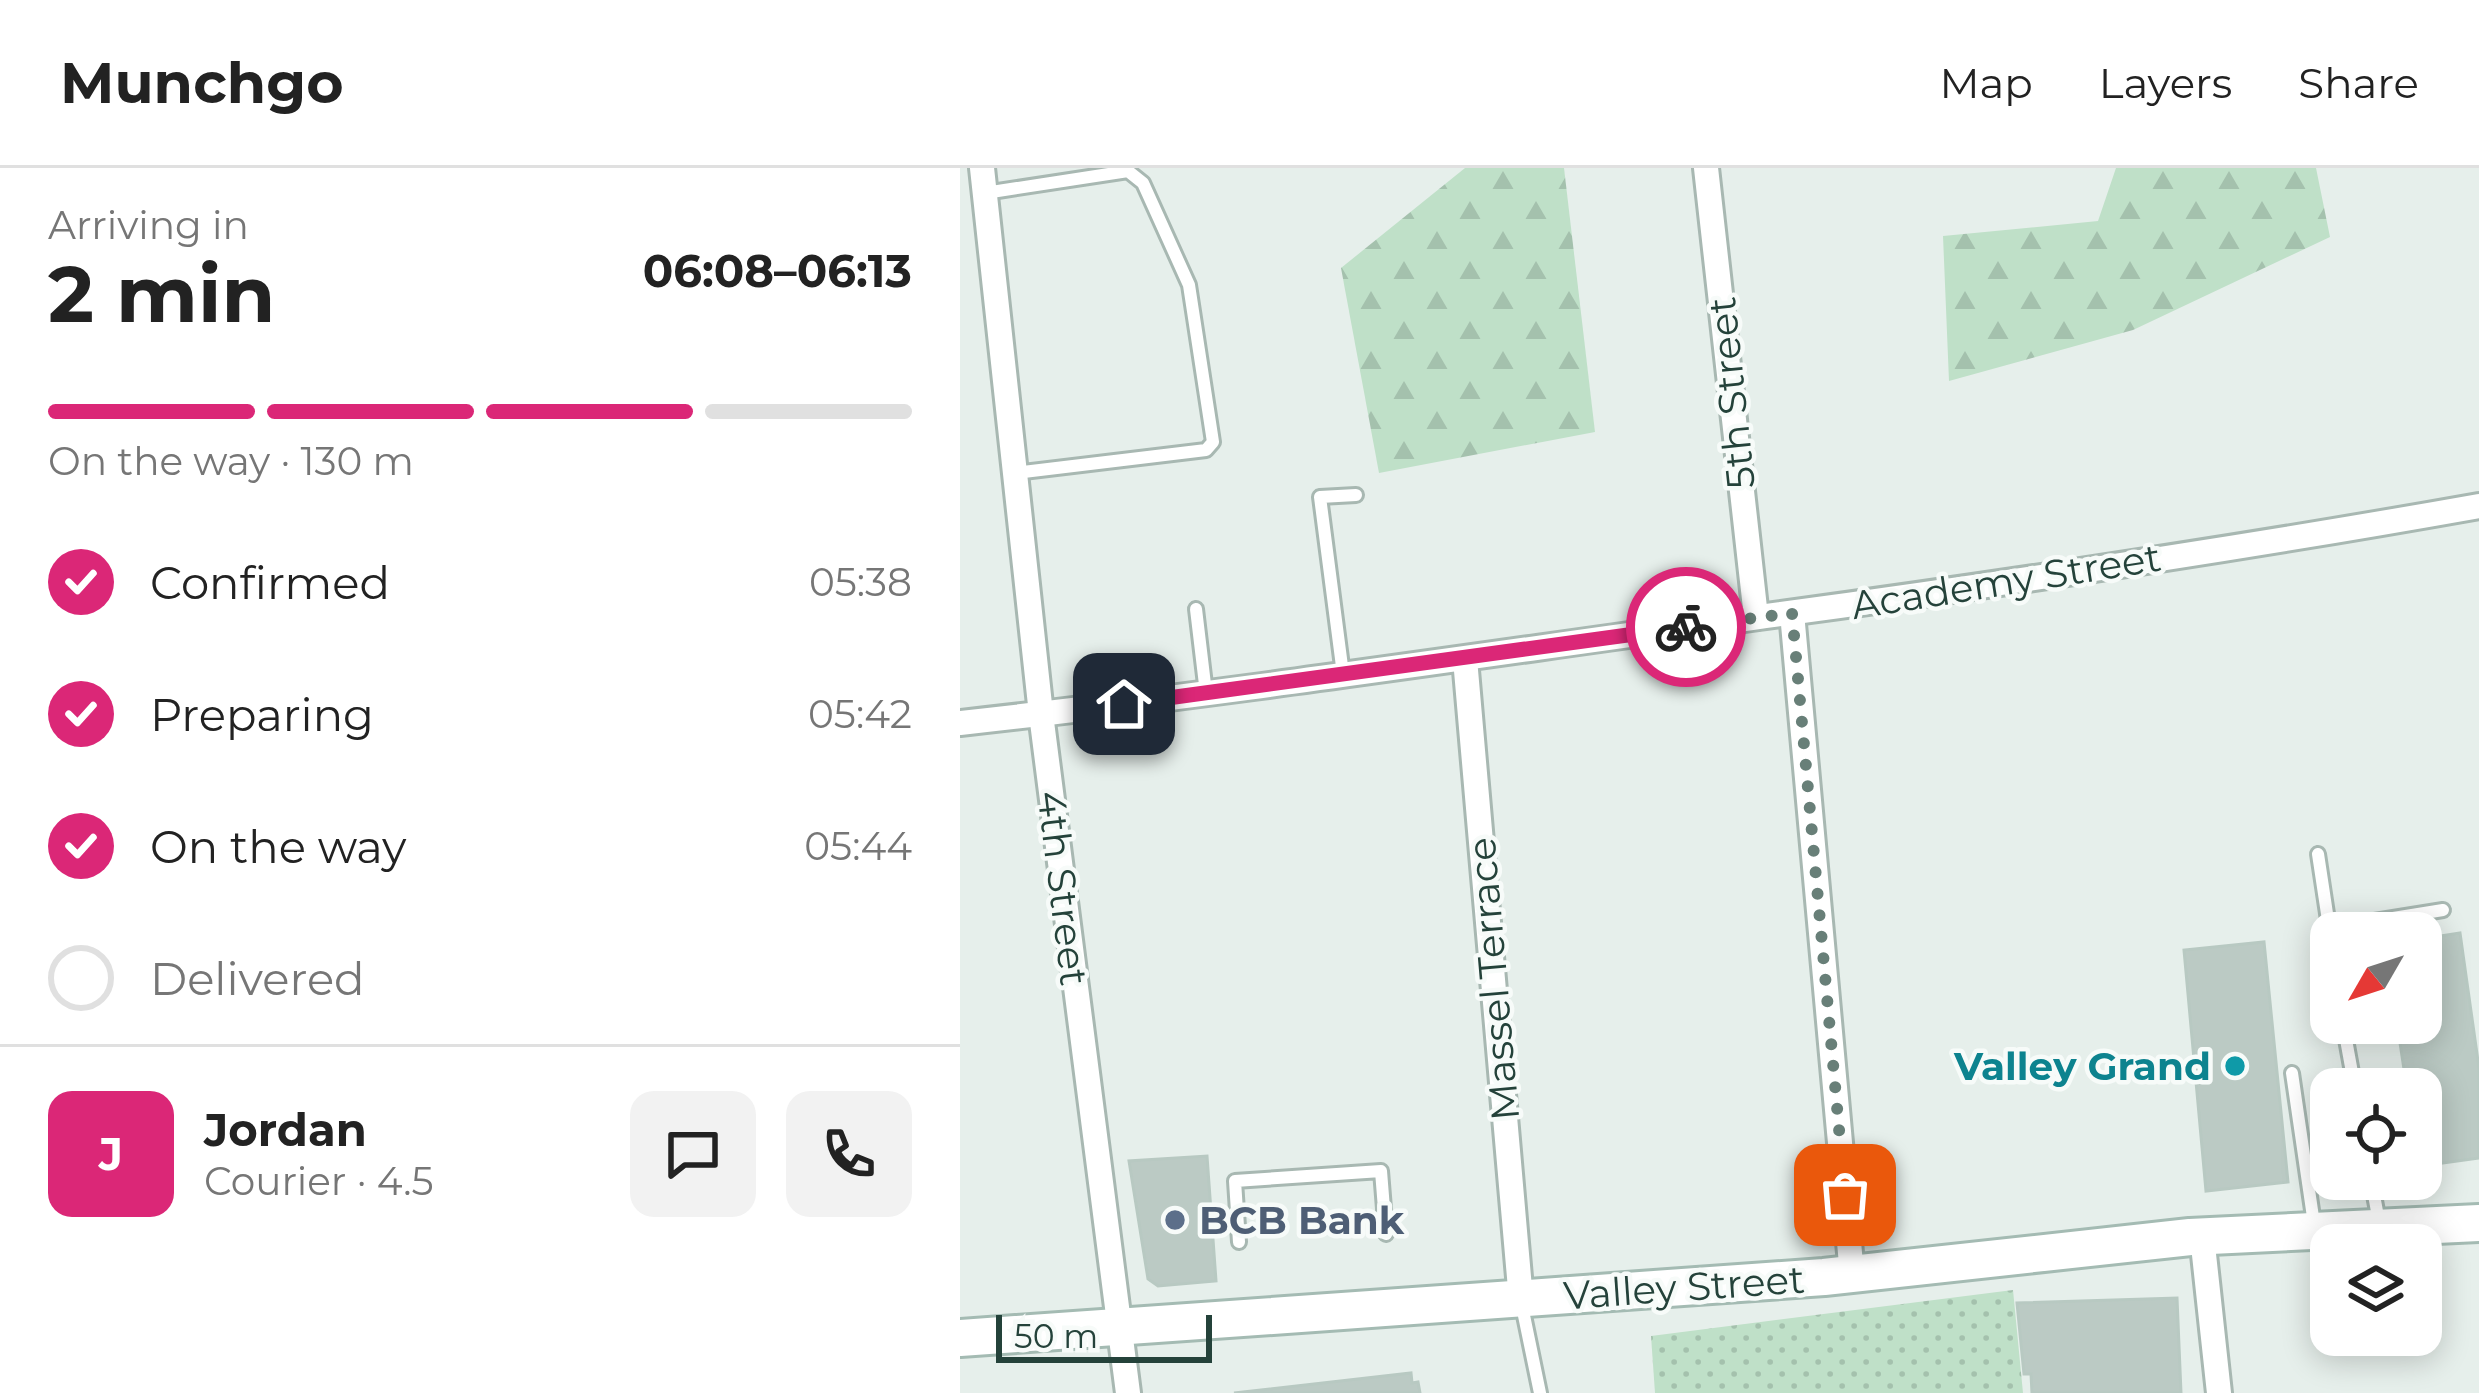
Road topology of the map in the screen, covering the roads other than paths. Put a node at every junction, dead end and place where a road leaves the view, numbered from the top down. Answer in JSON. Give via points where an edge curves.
{"nodes":[{"id":1,"x":1706,"y":168,"type":"edge"},
{"id":2,"x":984,"y":180,"type":"edge"},
{"id":3,"x":1015,"y":473,"type":"junction"},
{"id":4,"x":1356,"y":495,"type":"dead end"},
{"id":5,"x":2479,"y":506,"type":"edge"},
{"id":6,"x":1196,"y":609,"type":"dead end"},
{"id":7,"x":1792,"y":613,"type":"junction"},
{"id":8,"x":1756,"y":617,"type":"junction"},
{"id":9,"x":1465,"y":659,"type":"junction"},
{"id":10,"x":1343,"y":675,"type":"junction"},
{"id":11,"x":1206,"y":693,"type":"junction"},
{"id":12,"x":1041,"y":714,"type":"junction"},
{"id":13,"x":960,"y":723,"type":"edge"},
{"id":14,"x":2318,"y":854,"type":"dead end"},
{"id":15,"x":2443,"y":910,"type":"dead end"},
{"id":16,"x":2327,"y":912,"type":"edge"},
{"id":17,"x":2431,"y":912,"type":"edge"},
{"id":18,"x":2292,"y":1073,"type":"dead end"},
{"id":19,"x":2479,"y":1223,"type":"edge"},
{"id":20,"x":2313,"y":1224,"type":"edge"},
{"id":21,"x":2442,"y":1225,"type":"edge"},
{"id":22,"x":2310,"y":1232,"type":"edge"},
{"id":23,"x":1386,"y":1234,"type":"dead end"},
{"id":24,"x":2202,"y":1236,"type":"junction"},
{"id":25,"x":1239,"y":1242,"type":"dead end"},
{"id":26,"x":1852,"y":1275,"type":"junction"},
{"id":27,"x":1521,"y":1300,"type":"junction"},
{"id":28,"x":1118,"y":1325,"type":"junction"},
{"id":29,"x":960,"y":1338,"type":"edge"},
{"id":30,"x":1128,"y":1393,"type":"edge"},
{"id":31,"x":1540,"y":1393,"type":"edge"},
{"id":32,"x":2218,"y":1393,"type":"edge"}],
"edges":[{"from":1,"to":8,"type":"street","name":"5th Street"},
{"from":2,"to":3,"type":"street","name":"4th Street"},
{"from":2,"to":3,"type":"lane","via":[[1128,171],[1143,183],[1189,286],[1213,442],[1206,450]]},
{"from":3,"to":12,"type":"street","name":"4th Street"},
{"from":4,"to":10,"type":"lane","via":[[1320,497]]},
{"from":5,"to":7,"type":"street","name":"Academy Street"},
{"from":6,"to":11,"type":"lane"},
{"from":7,"to":8,"type":"street","name":"Academy Street"},
{"from":7,"to":26,"type":"street"},
{"from":8,"to":9,"type":"street","name":"Academy Street"},
{"from":9,"to":10,"type":"street","name":"Academy Street"},
{"from":9,"to":27,"type":"street","name":"Massel Terrace"},
{"from":10,"to":11,"type":"street","name":"Academy Street"},
{"from":11,"to":12,"type":"street","name":"Academy Street"},
{"from":12,"to":13,"type":"street","name":"Academy Street"},
{"from":12,"to":28,"type":"street","name":"4th Street"},
{"from":14,"to":16,"type":"lane"},
{"from":15,"to":17,"type":"lane"},
{"from":18,"to":20,"type":"lane"},
{"from":19,"to":21,"type":"main road","name":"Valley Street"},
{"from":22,"to":24,"type":"main road","name":"Valley Street"},
{"from":23,"to":25,"type":"lane","via":[[1381,1171],[1235,1181]]},
{"from":24,"to":26,"type":"main road","name":"Valley Street"},
{"from":24,"to":32,"type":"street"},
{"from":26,"to":27,"type":"main road","name":"Valley Street"},
{"from":27,"to":28,"type":"main road","name":"Valley Street"},
{"from":27,"to":31,"type":"lane"},
{"from":28,"to":29,"type":"main road","name":"Valley Street"},
{"from":28,"to":30,"type":"street","name":"4th Street"}]}
